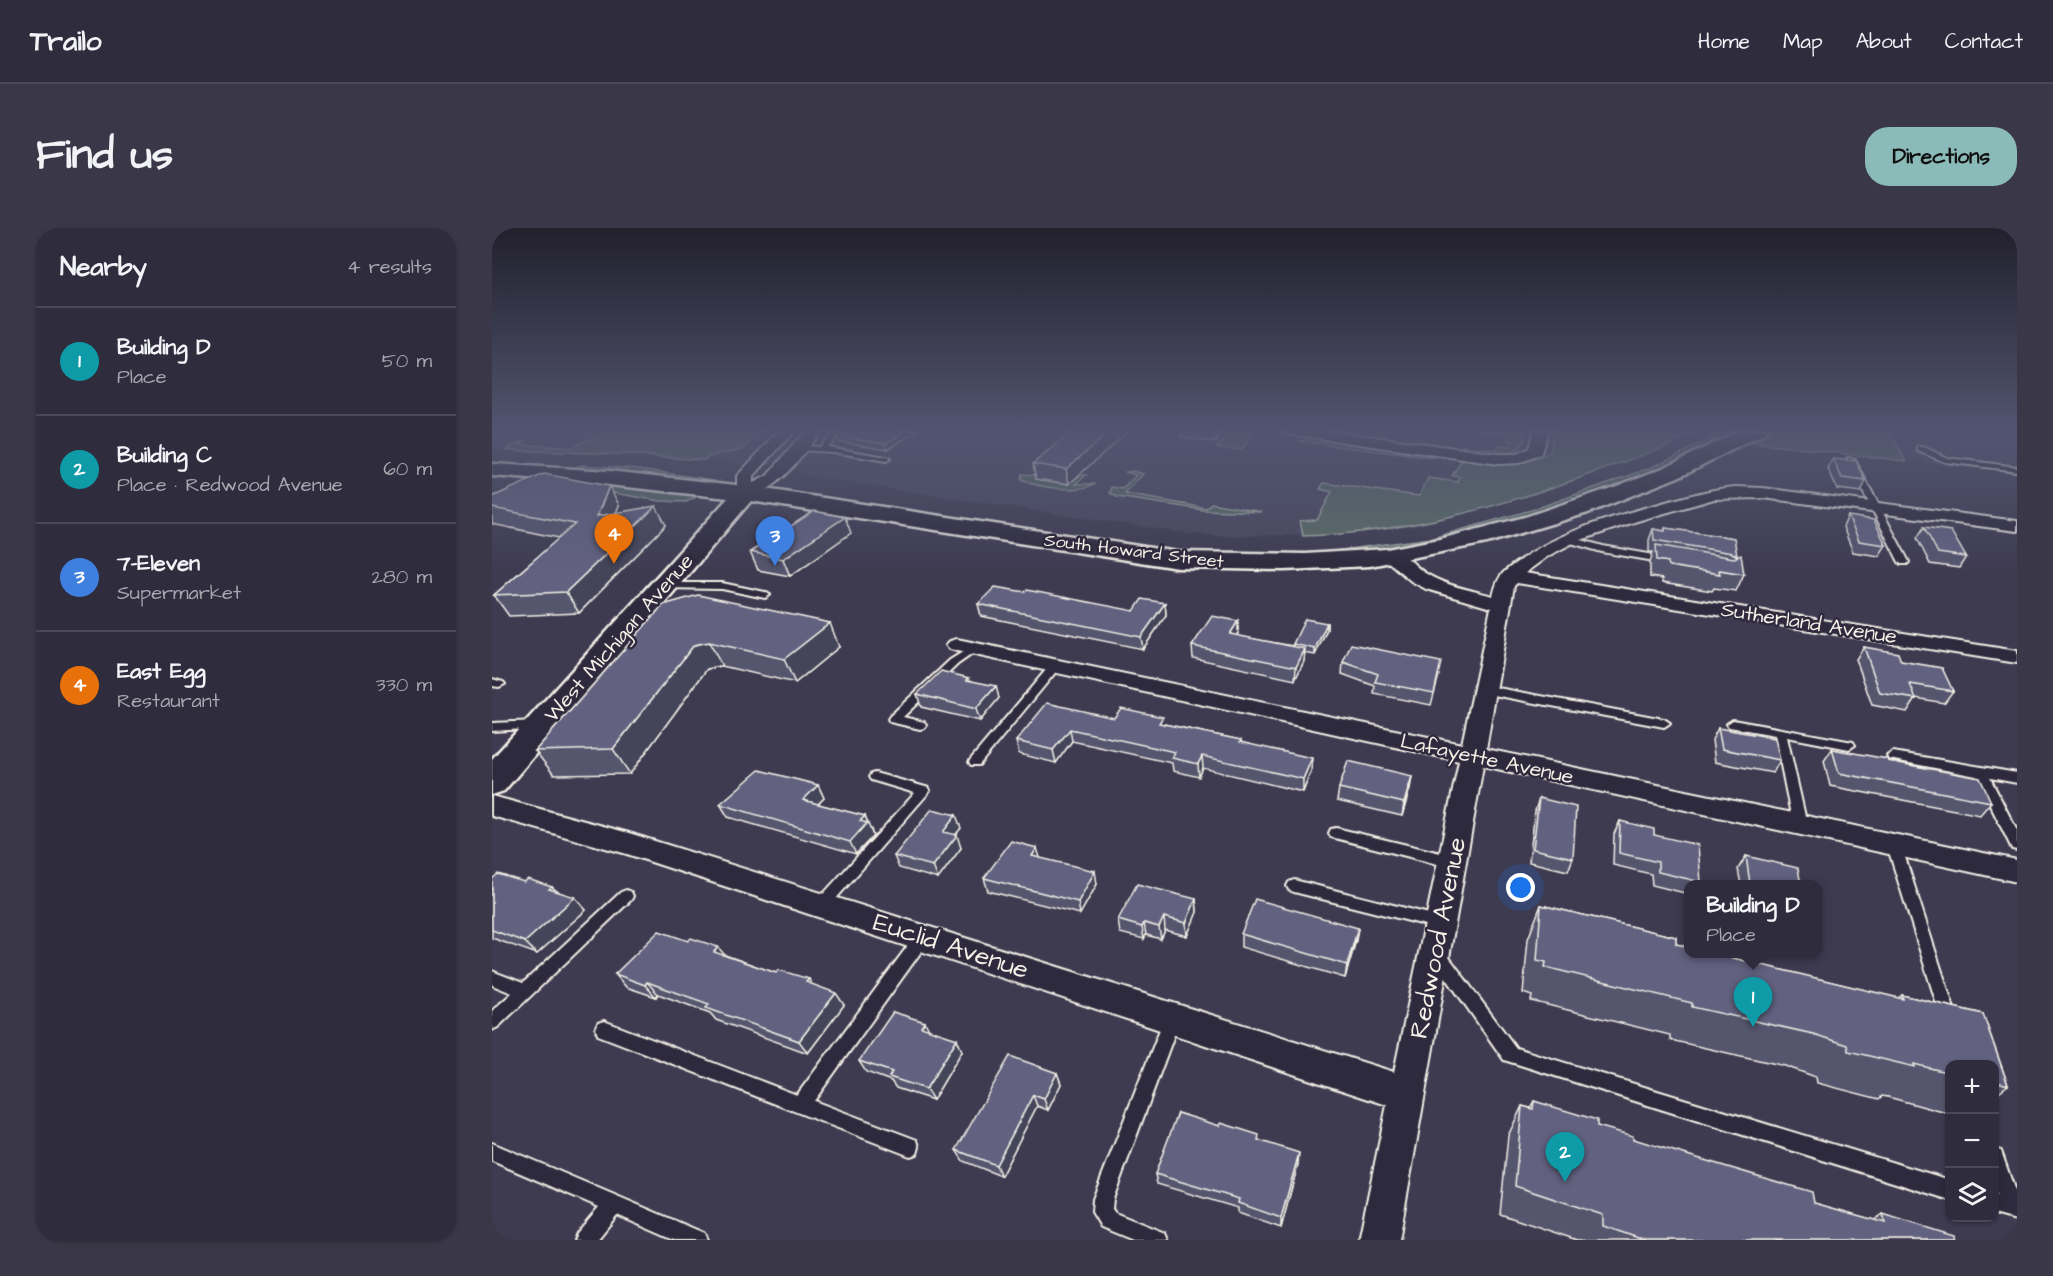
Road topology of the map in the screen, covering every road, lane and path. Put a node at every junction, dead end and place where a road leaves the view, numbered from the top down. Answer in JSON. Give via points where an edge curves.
{"nodes":[{"id":1,"x":611,"y":477,"type":"edge"},
{"id":2,"x":712,"y":477,"type":"edge"},
{"id":3,"x":750,"y":477,"type":"edge"},
{"id":4,"x":1614,"y":477,"type":"edge"},
{"id":5,"x":1661,"y":477,"type":"edge"},
{"id":6,"x":1860,"y":477,"type":"edge"},
{"id":7,"x":773,"y":479,"type":"joint"},
{"id":8,"x":745,"y":484,"type":"junction"},
{"id":9,"x":1876,"y":509,"type":"junction"},
{"id":10,"x":2017,"y":526,"type":"edge"},
{"id":11,"x":1567,"y":539,"type":"junction"},
{"id":12,"x":1392,"y":556,"type":"junction"},
{"id":13,"x":1672,"y":561,"type":"edge"},
{"id":14,"x":1904,"y":562,"type":"dead end"},
{"id":15,"x":1510,"y":576,"type":"junction"},
{"id":16,"x":663,"y":586,"type":"junction"},
{"id":17,"x":765,"y":595,"type":"dead end"},
{"id":18,"x":1502,"y":604,"type":"junction"},
{"id":19,"x":965,"y":646,"type":"joint"},
{"id":20,"x":2017,"y":657,"type":"edge"},
{"id":21,"x":1055,"y":666,"type":"junction"},
{"id":22,"x":1487,"y":690,"type":"junction"},
{"id":23,"x":1664,"y":723,"type":"dead end"},
{"id":24,"x":1732,"y":724,"type":"dead end"},
{"id":25,"x":543,"y":725,"type":"junction"},
{"id":26,"x":920,"y":725,"type":"dead end"},
{"id":27,"x":492,"y":727,"type":"edge"},
{"id":28,"x":1779,"y":732,"type":"junction"},
{"id":29,"x":1849,"y":745,"type":"dead end"},
{"id":30,"x":1474,"y":756,"type":"junction"},
{"id":31,"x":1893,"y":756,"type":"dead end"},
{"id":32,"x":975,"y":762,"type":"dead end"},
{"id":33,"x":1981,"y":772,"type":"junction"},
{"id":34,"x":874,"y":777,"type":"dead end"},
{"id":35,"x":2017,"y":778,"type":"edge"},
{"id":36,"x":492,"y":782,"type":"edge"},
{"id":37,"x":492,"y":806,"type":"edge"},
{"id":38,"x":1800,"y":825,"type":"junction"},
{"id":39,"x":1336,"y":833,"type":"dead end"},
{"id":40,"x":1894,"y":845,"type":"junction"},
{"id":41,"x":2017,"y":845,"type":"edge"},
{"id":42,"x":1453,"y":862,"type":"junction"},
{"id":43,"x":2017,"y":871,"type":"edge"},
{"id":44,"x":1294,"y":886,"type":"dead end"},
{"id":45,"x":626,"y":896,"type":"dead end"},
{"id":46,"x":822,"y":905,"type":"junction"},
{"id":47,"x":923,"y":937,"type":"junction"},
{"id":48,"x":1438,"y":937,"type":"junction"},
{"id":49,"x":492,"y":978,"type":"edge"},
{"id":50,"x":526,"y":990,"type":"junction"},
{"id":51,"x":1172,"y":1017,"type":"junction"},
{"id":52,"x":492,"y":1022,"type":"edge"},
{"id":53,"x":604,"y":1029,"type":"dead end"},
{"id":54,"x":1954,"y":1032,"type":"edge"},
{"id":55,"x":1408,"y":1094,"type":"junction"},
{"id":56,"x":801,"y":1105,"type":"junction"},
{"id":57,"x":910,"y":1147,"type":"dead end"},
{"id":58,"x":492,"y":1152,"type":"edge"},
{"id":59,"x":1997,"y":1168,"type":"edge"},
{"id":60,"x":1945,"y":1188,"type":"edge"},
{"id":61,"x":614,"y":1204,"type":"junction"},
{"id":62,"x":2007,"y":1208,"type":"edge"},
{"id":63,"x":584,"y":1240,"type":"edge"},
{"id":64,"x":697,"y":1240,"type":"edge"},
{"id":65,"x":1158,"y":1240,"type":"edge"},
{"id":66,"x":1379,"y":1240,"type":"edge"}],
"edges":[{"from":1,"to":8,"type":"street","name":"South Howard Street"},
{"from":2,"to":8,"type":"street","name":"South Howard Street"},
{"from":3,"to":8,"type":"street","name":"West Michigan Avenue"},
{"from":4,"to":7,"type":"street","name":"South Howard Street","via":[[1442,530],[1309,545],[1200,541]]},
{"from":5,"to":12,"type":"street","name":"South Howard Street","via":[[1503,531]]},
{"from":6,"to":9,"type":"lane"},
{"from":7,"to":8,"type":"street","name":"South Howard Street"},
{"from":8,"to":12,"type":"street","name":"South Howard Street","via":[[1178,560],[1247,564]]},
{"from":8,"to":16,"type":"street","name":"West Michigan Avenue"},
{"from":9,"to":10,"type":"street"},
{"from":9,"to":11,"type":"street","via":[[1763,493],[1728,492]]},
{"from":9,"to":14,"type":"lane"},
{"from":11,"to":13,"type":"lane"},
{"from":11,"to":15,"type":"street","via":[[1533,556]]},
{"from":12,"to":18,"type":"street","via":[[1433,585]]},
{"from":15,"to":18,"type":"street","name":"Redwood Avenue"},
{"from":15,"to":20,"type":"street","name":"Sutherland Avenue"},
{"from":16,"to":17,"type":"lane","via":[[722,586]]},
{"from":16,"to":25,"type":"street","name":"West Michigan Avenue"},
{"from":18,"to":22,"type":"street","name":"Redwood Avenue"},
{"from":19,"to":21,"type":"street","name":"Lafayette Avenue"},
{"from":19,"to":26,"type":"lane","via":[[954,662],[894,719]]},
{"from":21,"to":30,"type":"street","name":"Lafayette Avenue"},
{"from":21,"to":32,"type":"lane"},
{"from":22,"to":23,"type":"lane"},
{"from":22,"to":30,"type":"street","name":"Redwood Avenue"},
{"from":24,"to":28,"type":"lane"},
{"from":25,"to":27,"type":"lane"},
{"from":25,"to":36,"type":"street","name":"West Michigan Avenue"},
{"from":28,"to":29,"type":"lane"},
{"from":28,"to":38,"type":"lane"},
{"from":30,"to":38,"type":"street","name":"Lafayette Avenue"},
{"from":30,"to":42,"type":"street","name":"Redwood Avenue"},
{"from":31,"to":33,"type":"lane"},
{"from":33,"to":35,"type":"lane"},
{"from":33,"to":41,"type":"lane"},
{"from":34,"to":46,"type":"lane","via":[[924,790]]},
{"from":37,"to":46,"type":"street","name":"Euclid Avenue"},
{"from":38,"to":40,"type":"street","name":"Lafayette Avenue"},
{"from":39,"to":42,"type":"lane"},
{"from":40,"to":43,"type":"street","name":"Lafayette Avenue"},
{"from":40,"to":54,"type":"lane"},
{"from":42,"to":48,"type":"street","name":"Redwood Avenue"},
{"from":44,"to":48,"type":"lane"},
{"from":45,"to":50,"type":"lane"},
{"from":46,"to":47,"type":"street","name":"Euclid Avenue"},
{"from":47,"to":51,"type":"street","name":"Euclid Avenue"},
{"from":47,"to":56,"type":"lane"},
{"from":48,"to":55,"type":"street","name":"Redwood Avenue"},
{"from":48,"to":60,"type":"lane","via":[[1510,1054]]},
{"from":49,"to":50,"type":"lane"},
{"from":50,"to":52,"type":"lane"},
{"from":51,"to":55,"type":"street","name":"Euclid Avenue"},
{"from":51,"to":65,"type":"lane","via":[[1103,1199],[1102,1212],[1108,1220]]},
{"from":53,"to":56,"type":"lane"},
{"from":55,"to":66,"type":"street","name":"Redwood Avenue"},
{"from":56,"to":57,"type":"lane"},
{"from":58,"to":61,"type":"lane"},
{"from":59,"to":62,"type":"lane"},
{"from":61,"to":63,"type":"lane"},
{"from":61,"to":64,"type":"lane"}]}
